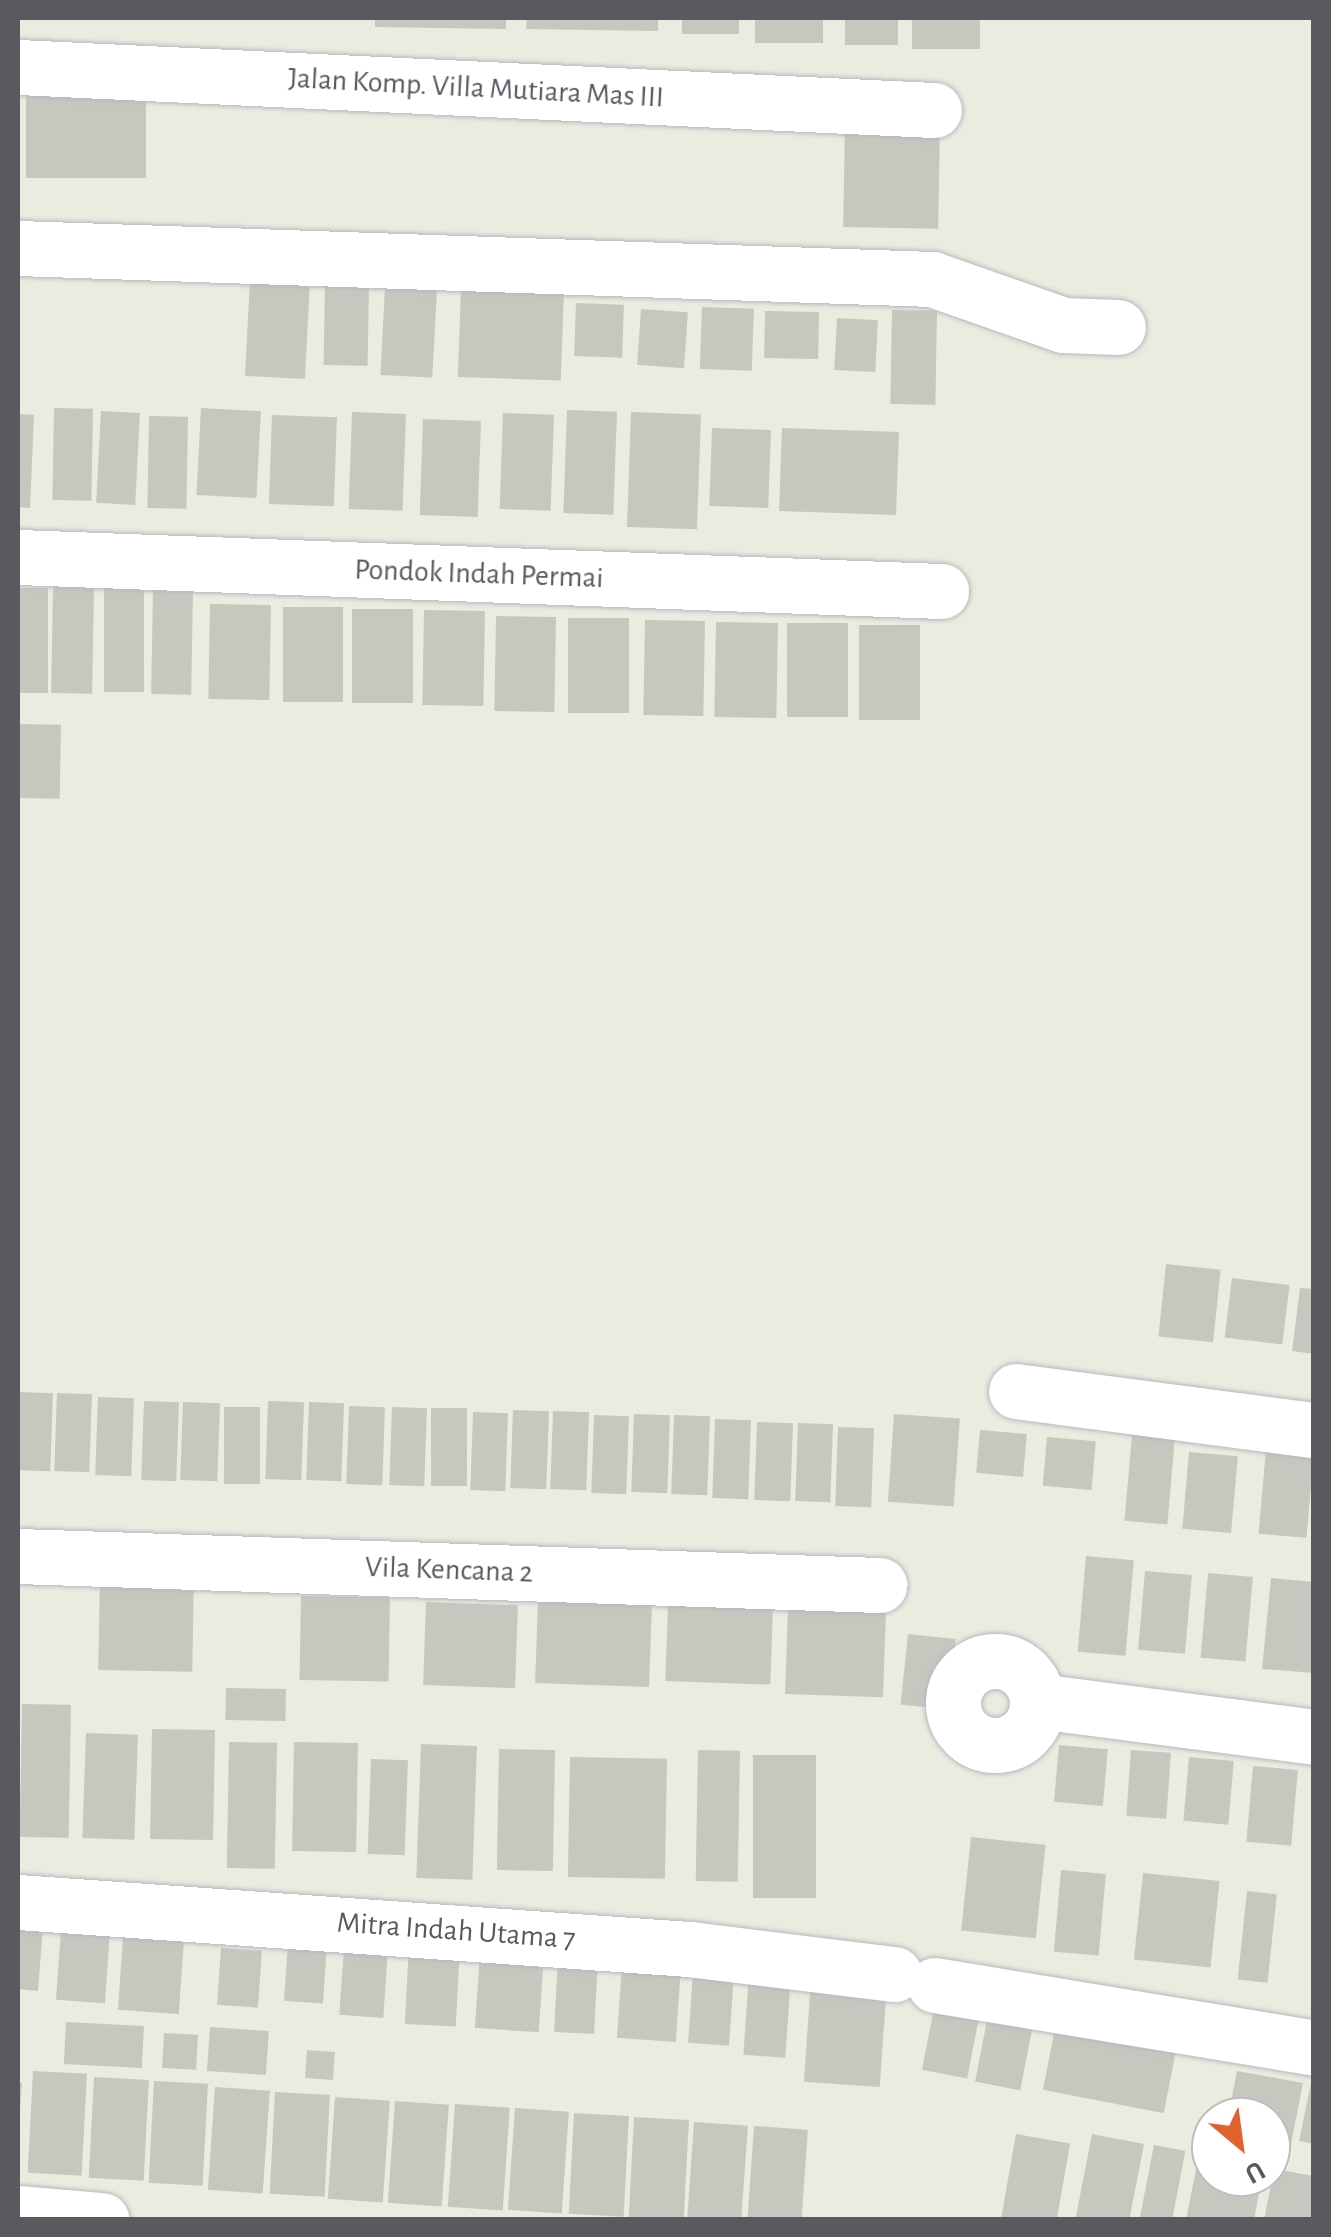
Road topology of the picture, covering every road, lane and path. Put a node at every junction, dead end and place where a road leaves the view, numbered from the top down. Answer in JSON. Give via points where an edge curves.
{"nodes":[{"id":1,"x":18,"y":67,"type":"edge"},
{"id":2,"x":934,"y":110,"type":"dead end"},
{"id":3,"x":18,"y":248,"type":"edge"},
{"id":4,"x":1118,"y":327,"type":"dead end"},
{"id":5,"x":18,"y":557,"type":"edge"},
{"id":6,"x":941,"y":591,"type":"dead end"},
{"id":7,"x":1016,"y":1392,"type":"dead end"},
{"id":8,"x":1314,"y":1430,"type":"edge"},
{"id":9,"x":18,"y":1556,"type":"edge"},
{"id":10,"x":880,"y":1585,"type":"dead end"},
{"id":11,"x":1038,"y":1701,"type":"dead end"},
{"id":12,"x":1314,"y":1738,"type":"edge"},
{"id":13,"x":18,"y":1902,"type":"edge"},
{"id":14,"x":1314,"y":2048,"type":"edge"},
{"id":15,"x":18,"y":2213,"type":"edge"},
{"id":16,"x":102,"y":2220,"type":"edge"}],
"edges":[{"from":1,"to":2,"type":"street","name":"Jalan Komp. Villa Mutiara Mas III"},
{"from":3,"to":4,"type":"street","via":[[932,279],[1063,325]]},
{"from":5,"to":6,"type":"street","name":"Pondok Indah Permai"},
{"from":7,"to":8,"type":"street"},
{"from":9,"to":10,"type":"street","name":"Vila Kencana 2"},
{"from":11,"to":12,"type":"street"},
{"from":13,"to":14,"type":"street","name":"Mitra Indah Utama 7","via":[[688,1949],[915,1979]]},
{"from":15,"to":16,"type":"street"}]}
